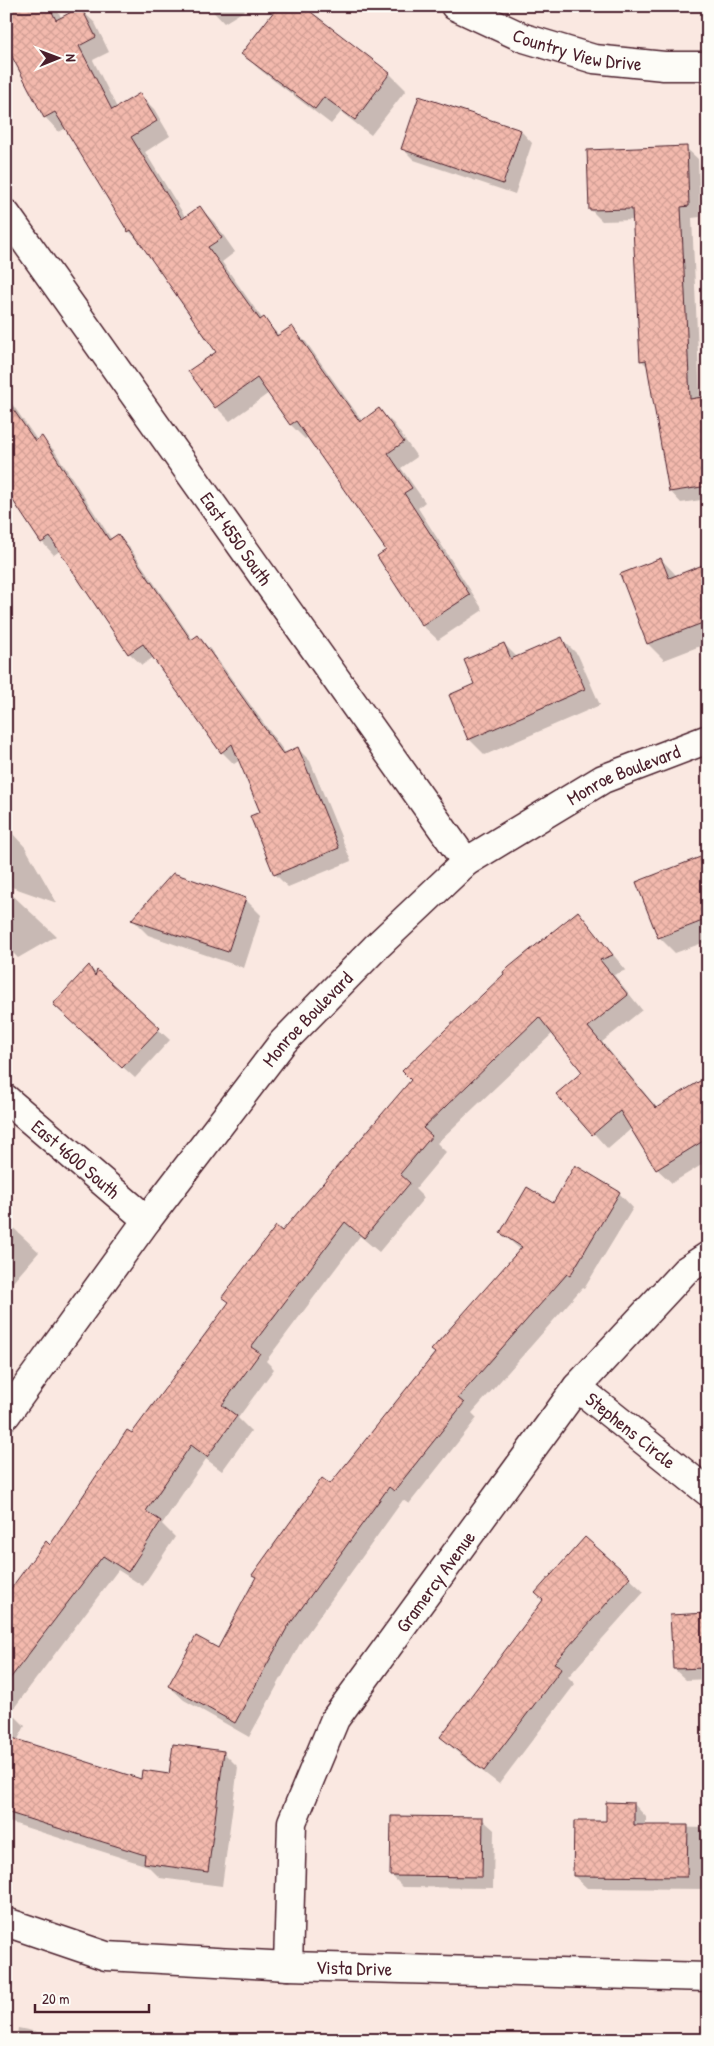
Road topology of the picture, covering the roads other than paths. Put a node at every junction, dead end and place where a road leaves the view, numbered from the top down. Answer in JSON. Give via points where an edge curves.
{"nodes":[{"id":1,"x":455,"y":6,"type":"edge"},
{"id":2,"x":708,"y":66,"type":"edge"},
{"id":3,"x":6,"y":214,"type":"edge"},
{"id":4,"x":708,"y":739,"type":"edge"},
{"id":5,"x":466,"y":862,"type":"junction"},
{"id":6,"x":6,"y":1099,"type":"edge"},
{"id":7,"x":147,"y":1220,"type":"junction"},
{"id":8,"x":708,"y":1256,"type":"edge"},
{"id":9,"x":577,"y":1387,"type":"junction"},
{"id":10,"x":6,"y":1415,"type":"edge"},
{"id":11,"x":708,"y":1492,"type":"edge"},
{"id":12,"x":6,"y":1922,"type":"edge"},
{"id":13,"x":288,"y":1966,"type":"junction"},
{"id":14,"x":708,"y":1978,"type":"edge"}],
"edges":[{"from":1,"to":2,"type":"street","name":"Country View Drive","via":[[524,38],[594,59],[664,66]]},
{"from":3,"to":5,"type":"street","name":"East 4550 South"},
{"from":4,"to":5,"type":"street","name":"Monroe Boulevard","via":[[603,779]]},
{"from":5,"to":7,"type":"street","name":"Monroe Boulevard","via":[[375,948],[283,1042]]},
{"from":6,"to":7,"type":"street","name":"East 4600 South"},
{"from":7,"to":10,"type":"street","name":"Monroe Boulevard"},
{"from":8,"to":9,"type":"street","name":"Gramercy Avenue","via":[[685,1271]]},
{"from":9,"to":11,"type":"street","name":"Stephens Circle"},
{"from":9,"to":13,"type":"street","name":"Gramercy Avenue","via":[[335,1719],[292,1822]]},
{"from":12,"to":13,"type":"street","name":"Vista Drive","via":[[106,1956]]},
{"from":13,"to":14,"type":"street","name":"Vista Drive"}]}
